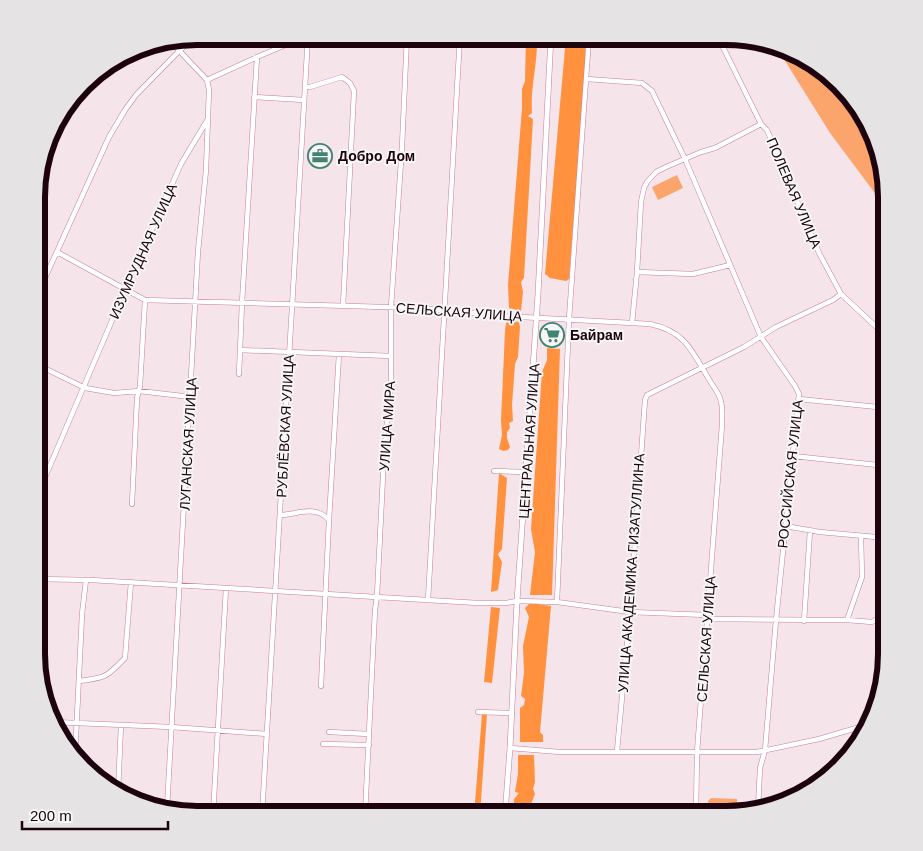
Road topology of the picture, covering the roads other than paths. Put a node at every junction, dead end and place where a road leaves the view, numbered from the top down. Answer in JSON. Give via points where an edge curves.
{"nodes":[{"id":1,"x":285,"y":45,"type":"edge"},
{"id":2,"x":307,"y":45,"type":"edge"},
{"id":3,"x":407,"y":45,"type":"edge"},
{"id":4,"x":460,"y":45,"type":"edge"},
{"id":5,"x":551,"y":45,"type":"edge"},
{"id":6,"x":589,"y":45,"type":"edge"},
{"id":7,"x":722,"y":45,"type":"edge"},
{"id":8,"x":175,"y":46,"type":"edge"},
{"id":9,"x":185,"y":46,"type":"edge"},
{"id":10,"x":179,"y":51,"type":"junction"},
{"id":11,"x":257,"y":56,"type":"junction"},
{"id":12,"x":587,"y":79,"type":"junction"},
{"id":13,"x":207,"y":80,"type":"junction"},
{"id":14,"x":305,"y":87,"type":"junction"},
{"id":15,"x":254,"y":97,"type":"junction"},
{"id":16,"x":304,"y":100,"type":"junction"},
{"id":17,"x":209,"y":118,"type":"junction"},
{"id":18,"x":761,"y":124,"type":"junction"},
{"id":19,"x":685,"y":159,"type":"junction"},
{"id":20,"x":56,"y":252,"type":"junction"},
{"id":21,"x":730,"y":265,"type":"junction"},
{"id":22,"x":637,"y":272,"type":"junction"},
{"id":23,"x":45,"y":277,"type":"edge"},
{"id":24,"x":125,"y":290,"type":"junction"},
{"id":25,"x":841,"y":294,"type":"junction"},
{"id":26,"x":145,"y":300,"type":"junction"},
{"id":27,"x":196,"y":302,"type":"junction"},
{"id":28,"x":242,"y":302,"type":"junction"},
{"id":29,"x":292,"y":304,"type":"junction"},
{"id":30,"x":343,"y":306,"type":"junction"},
{"id":31,"x":391,"y":307,"type":"junction"},
{"id":32,"x":445,"y":310,"type":"junction"},
{"id":33,"x":537,"y":317,"type":"junction"},
{"id":34,"x":569,"y":319,"type":"junction"},
{"id":35,"x":632,"y":323,"type":"junction"},
{"id":36,"x":878,"y":329,"type":"edge"},
{"id":37,"x":761,"y":337,"type":"junction"},
{"id":38,"x":240,"y":350,"type":"junction"},
{"id":39,"x":289,"y":353,"type":"junction"},
{"id":40,"x":340,"y":354,"type":"junction"},
{"id":41,"x":391,"y":356,"type":"junction"},
{"id":42,"x":702,"y":367,"type":"junction"},
{"id":43,"x":45,"y":368,"type":"edge"},
{"id":44,"x":240,"y":374,"type":"dead end"},
{"id":45,"x":85,"y":388,"type":"junction"},
{"id":46,"x":139,"y":391,"type":"junction"},
{"id":47,"x":191,"y":397,"type":"junction"},
{"id":48,"x":799,"y":399,"type":"junction"},
{"id":49,"x":878,"y":407,"type":"edge"},
{"id":50,"x":793,"y":456,"type":"junction"},
{"id":51,"x":878,"y":465,"type":"edge"},
{"id":52,"x":494,"y":471,"type":"dead end"},
{"id":53,"x":527,"y":472,"type":"junction"},
{"id":54,"x":45,"y":480,"type":"edge"},
{"id":55,"x":132,"y":504,"type":"dead end"},
{"id":56,"x":280,"y":515,"type":"junction"},
{"id":57,"x":329,"y":520,"type":"junction"},
{"id":58,"x":785,"y":526,"type":"junction"},
{"id":59,"x":810,"y":531,"type":"junction"},
{"id":60,"x":861,"y":536,"type":"junction"},
{"id":61,"x":878,"y":537,"type":"edge"},
{"id":62,"x":45,"y":579,"type":"edge"},
{"id":63,"x":86,"y":580,"type":"junction"},
{"id":64,"x":131,"y":582,"type":"junction"},
{"id":65,"x":179,"y":586,"type":"junction"},
{"id":66,"x":226,"y":588,"type":"junction"},
{"id":67,"x":276,"y":592,"type":"junction"},
{"id":68,"x":326,"y":594,"type":"junction"},
{"id":69,"x":377,"y":596,"type":"junction"},
{"id":70,"x":428,"y":600,"type":"junction"},
{"id":71,"x":517,"y":601,"type":"junction"},
{"id":72,"x":557,"y":602,"type":"junction"},
{"id":73,"x":630,"y":612,"type":"junction"},
{"id":74,"x":707,"y":617,"type":"junction"},
{"id":75,"x":878,"y":618,"type":"edge"},
{"id":76,"x":776,"y":620,"type":"junction"},
{"id":77,"x":847,"y":620,"type":"junction"},
{"id":78,"x":804,"y":621,"type":"junction"},
{"id":79,"x":79,"y":681,"type":"junction"},
{"id":80,"x":320,"y":686,"type":"dead end"},
{"id":81,"x":478,"y":712,"type":"dead end"},
{"id":82,"x":512,"y":713,"type":"junction"},
{"id":83,"x":62,"y":722,"type":"edge"},
{"id":84,"x":76,"y":723,"type":"junction"},
{"id":85,"x":121,"y":725,"type":"junction"},
{"id":86,"x":171,"y":727,"type":"junction"},
{"id":87,"x":858,"y":727,"type":"edge"},
{"id":88,"x":218,"y":731,"type":"junction"},
{"id":89,"x":329,"y":732,"type":"dead end"},
{"id":90,"x":267,"y":734,"type":"junction"},
{"id":91,"x":369,"y":734,"type":"junction"},
{"id":92,"x":75,"y":744,"type":"edge"},
{"id":93,"x":323,"y":744,"type":"dead end"},
{"id":94,"x":369,"y":745,"type":"junction"},
{"id":95,"x":510,"y":748,"type":"junction"},
{"id":96,"x":766,"y":750,"type":"junction"},
{"id":97,"x":617,"y":751,"type":"junction"},
{"id":98,"x":697,"y":752,"type":"junction"},
{"id":99,"x":118,"y":784,"type":"edge"},
{"id":100,"x":758,"y":802,"type":"edge"},
{"id":101,"x":167,"y":803,"type":"edge"},
{"id":102,"x":214,"y":806,"type":"edge"},
{"id":103,"x":263,"y":806,"type":"edge"},
{"id":104,"x":365,"y":806,"type":"edge"},
{"id":105,"x":506,"y":806,"type":"edge"},
{"id":106,"x":696,"y":806,"type":"edge"}],
"edges":[{"from":1,"to":11,"type":"street"},
{"from":2,"to":14,"type":"street","name":"РУБЛЁВСКАЯ УЛИЦА"},
{"from":3,"to":31,"type":"street","name":"УЛИЦА МИРА"},
{"from":4,"to":32,"type":"street"},
{"from":5,"to":33,"type":"street","name":"ЦЕНТРАЛЬНАЯ УЛИЦА"},
{"from":6,"to":12,"type":"street"},
{"from":7,"to":18,"type":"street","name":"ПОЛЕВАЯ УЛИЦА"},
{"from":8,"to":10,"type":"street"},
{"from":9,"to":10,"type":"street"},
{"from":10,"to":13,"type":"street"},
{"from":10,"to":20,"type":"street","via":[[125,110],[109,137]]},
{"from":11,"to":13,"type":"street"},
{"from":11,"to":15,"type":"street"},
{"from":12,"to":19,"type":"street","name":"РОССИЙСКАЯ УЛИЦА","via":[[642,82],[652,91]]},
{"from":12,"to":34,"type":"street"},
{"from":13,"to":17,"type":"street","name":"ЛУГАНСКАЯ УЛИЦА"},
{"from":14,"to":16,"type":"street","name":"РУБЛЁВСКАЯ УЛИЦА"},
{"from":14,"to":30,"type":"street","via":[[342,77],[354,91]]},
{"from":15,"to":16,"type":"street"},
{"from":15,"to":28,"type":"street"},
{"from":16,"to":29,"type":"street","name":"РУБЛЁВСКАЯ УЛИЦА"},
{"from":17,"to":24,"type":"street","name":"ИЗУМРУДНАЯ УЛИЦА","via":[[181,164]]},
{"from":17,"to":27,"type":"street","name":"ЛУГАНСКАЯ УЛИЦА"},
{"from":18,"to":19,"type":"street","via":[[715,148]]},
{"from":18,"to":25,"type":"street","name":"ПОЛЕВАЯ УЛИЦА","via":[[767,130]]},
{"from":19,"to":21,"type":"street","name":"РОССИЙСКАЯ УЛИЦА"},
{"from":19,"to":22,"type":"street","via":[[656,172],[644,188]]},
{"from":20,"to":23,"type":"street"},
{"from":20,"to":24,"type":"street","name":"СЕЛЬСКАЯ УЛИЦА"},
{"from":21,"to":22,"type":"street","via":[[693,274]]},
{"from":21,"to":37,"type":"street","name":"РОССИЙСКАЯ УЛИЦА"},
{"from":22,"to":35,"type":"street"},
{"from":24,"to":26,"type":"street","name":"СЕЛЬСКАЯ УЛИЦА"},
{"from":24,"to":45,"type":"street","name":"ИЗУМРУДНАЯ УЛИЦА"},
{"from":25,"to":36,"type":"street","name":"ПОЛЕВАЯ УЛИЦА"},
{"from":25,"to":37,"type":"street"},
{"from":26,"to":27,"type":"street","name":"СЕЛЬСКАЯ УЛИЦА"},
{"from":26,"to":46,"type":"street"},
{"from":27,"to":28,"type":"street","name":"СЕЛЬСКАЯ УЛИЦА"},
{"from":27,"to":47,"type":"street","name":"ЛУГАНСКАЯ УЛИЦА"},
{"from":28,"to":29,"type":"street","name":"СЕЛЬСКАЯ УЛИЦА"},
{"from":28,"to":38,"type":"street"},
{"from":29,"to":30,"type":"street","name":"СЕЛЬСКАЯ УЛИЦА"},
{"from":29,"to":39,"type":"street","name":"РУБЛЁВСКАЯ УЛИЦА"},
{"from":30,"to":31,"type":"street","name":"СЕЛЬСКАЯ УЛИЦА"},
{"from":31,"to":32,"type":"street","name":"СЕЛЬСКАЯ УЛИЦА"},
{"from":31,"to":41,"type":"street","name":"УЛИЦА МИРА"},
{"from":32,"to":33,"type":"street","name":"СЕЛЬСКАЯ УЛИЦА"},
{"from":32,"to":70,"type":"street"},
{"from":33,"to":34,"type":"street","name":"СЕЛЬСКАЯ УЛИЦА"},
{"from":33,"to":53,"type":"street","name":"ЦЕНТРАЛЬНАЯ УЛИЦА"},
{"from":34,"to":35,"type":"street","name":"СЕЛЬСКАЯ УЛИЦА"},
{"from":34,"to":72,"type":"street"},
{"from":35,"to":42,"type":"street","name":"СЕЛЬСКАЯ УЛИЦА","via":[[673,331],[688,345]]},
{"from":37,"to":42,"type":"street"},
{"from":37,"to":48,"type":"street","name":"РОССИЙСКАЯ УЛИЦА","via":[[795,386]]},
{"from":38,"to":39,"type":"street"},
{"from":38,"to":44,"type":"street"},
{"from":39,"to":40,"type":"street"},
{"from":39,"to":56,"type":"street","name":"РУБЛЁВСКАЯ УЛИЦА"},
{"from":40,"to":41,"type":"street"},
{"from":40,"to":57,"type":"street"},
{"from":41,"to":69,"type":"street","name":"УЛИЦА МИРА"},
{"from":42,"to":73,"type":"street","name":"УЛИЦА АКАДЕМИКА ГИЗАТУЛЛИНА","via":[[647,395],[645,400]]},
{"from":42,"to":74,"type":"street","name":"СЕЛЬСКАЯ УЛИЦА","via":[[722,404]]},
{"from":43,"to":45,"type":"street"},
{"from":45,"to":46,"type":"street","via":[[114,393]]},
{"from":45,"to":54,"type":"street","name":"ИЗУМРУДНАЯ УЛИЦА"},
{"from":46,"to":47,"type":"street"},
{"from":46,"to":55,"type":"street"},
{"from":47,"to":65,"type":"street","name":"ЛУГАНСКАЯ УЛИЦА"},
{"from":48,"to":49,"type":"street"},
{"from":48,"to":50,"type":"street","name":"РОССИЙСКАЯ УЛИЦА"},
{"from":50,"to":51,"type":"street"},
{"from":50,"to":58,"type":"street","name":"РОССИЙСКАЯ УЛИЦА"},
{"from":52,"to":53,"type":"street"},
{"from":53,"to":71,"type":"street","name":"ЦЕНТРАЛЬНАЯ УЛИЦА"},
{"from":56,"to":57,"type":"street","via":[[311,511]]},
{"from":56,"to":67,"type":"street","name":"РУБЛЁВСКАЯ УЛИЦА"},
{"from":57,"to":68,"type":"street"},
{"from":58,"to":59,"type":"street"},
{"from":58,"to":76,"type":"street","name":"РОССИЙСКАЯ УЛИЦА"},
{"from":59,"to":60,"type":"street"},
{"from":59,"to":78,"type":"street"},
{"from":60,"to":61,"type":"street"},
{"from":60,"to":77,"type":"street","via":[[862,577]]},
{"from":62,"to":63,"type":"street"},
{"from":63,"to":64,"type":"street"},
{"from":63,"to":79,"type":"street"},
{"from":64,"to":65,"type":"street"},
{"from":64,"to":79,"type":"street","via":[[125,658],[106,677]]},
{"from":65,"to":66,"type":"street"},
{"from":65,"to":86,"type":"street","name":"ЛУГАНСКАЯ УЛИЦА"},
{"from":66,"to":67,"type":"street"},
{"from":66,"to":88,"type":"street"},
{"from":67,"to":68,"type":"street"},
{"from":67,"to":90,"type":"street","name":"РУБЛЁВСКАЯ УЛИЦА"},
{"from":68,"to":69,"type":"street"},
{"from":68,"to":80,"type":"street"},
{"from":69,"to":70,"type":"street"},
{"from":69,"to":91,"type":"street","name":"УЛИЦА МИРА"},
{"from":70,"to":71,"type":"street"},
{"from":71,"to":72,"type":"street"},
{"from":71,"to":82,"type":"street","name":"ЦЕНТРАЛЬНАЯ УЛИЦА"},
{"from":72,"to":73,"type":"street"},
{"from":73,"to":74,"type":"street"},
{"from":73,"to":97,"type":"street","name":"УЛИЦА АКАДЕМИКА ГИЗАТУЛЛИНА"},
{"from":74,"to":76,"type":"street"},
{"from":74,"to":98,"type":"street","name":"СЕЛЬСКАЯ УЛИЦА"},
{"from":75,"to":77,"type":"street","via":[[872,622]]},
{"from":76,"to":78,"type":"street"},
{"from":76,"to":96,"type":"street","name":"РОССИЙСКАЯ УЛИЦА"},
{"from":77,"to":78,"type":"street"},
{"from":79,"to":84,"type":"street"},
{"from":81,"to":82,"type":"street"},
{"from":82,"to":95,"type":"street","name":"ЦЕНТРАЛЬНАЯ УЛИЦА"},
{"from":83,"to":84,"type":"street"},
{"from":84,"to":85,"type":"street"},
{"from":84,"to":92,"type":"street"},
{"from":85,"to":86,"type":"street"},
{"from":85,"to":99,"type":"street"},
{"from":86,"to":88,"type":"street"},
{"from":86,"to":101,"type":"street","name":"ЛУГАНСКАЯ УЛИЦА"},
{"from":87,"to":96,"type":"street"},
{"from":88,"to":90,"type":"street"},
{"from":88,"to":102,"type":"street"},
{"from":89,"to":91,"type":"street"},
{"from":90,"to":103,"type":"street","name":"РУБЛЁВСКАЯ УЛИЦА"},
{"from":91,"to":94,"type":"street","name":"УЛИЦА МИРА"},
{"from":93,"to":94,"type":"street"},
{"from":94,"to":104,"type":"street","name":"УЛИЦА МИРА"},
{"from":95,"to":97,"type":"street","via":[[560,752]]},
{"from":95,"to":105,"type":"street","name":"ЦЕНТРАЛЬНАЯ УЛИЦА"},
{"from":96,"to":98,"type":"street"},
{"from":96,"to":100,"type":"street","name":"РОССИЙСКАЯ УЛИЦА","via":[[760,768]]},
{"from":97,"to":98,"type":"street"},
{"from":98,"to":106,"type":"street","name":"СЕЛЬСКАЯ УЛИЦА"}]}
